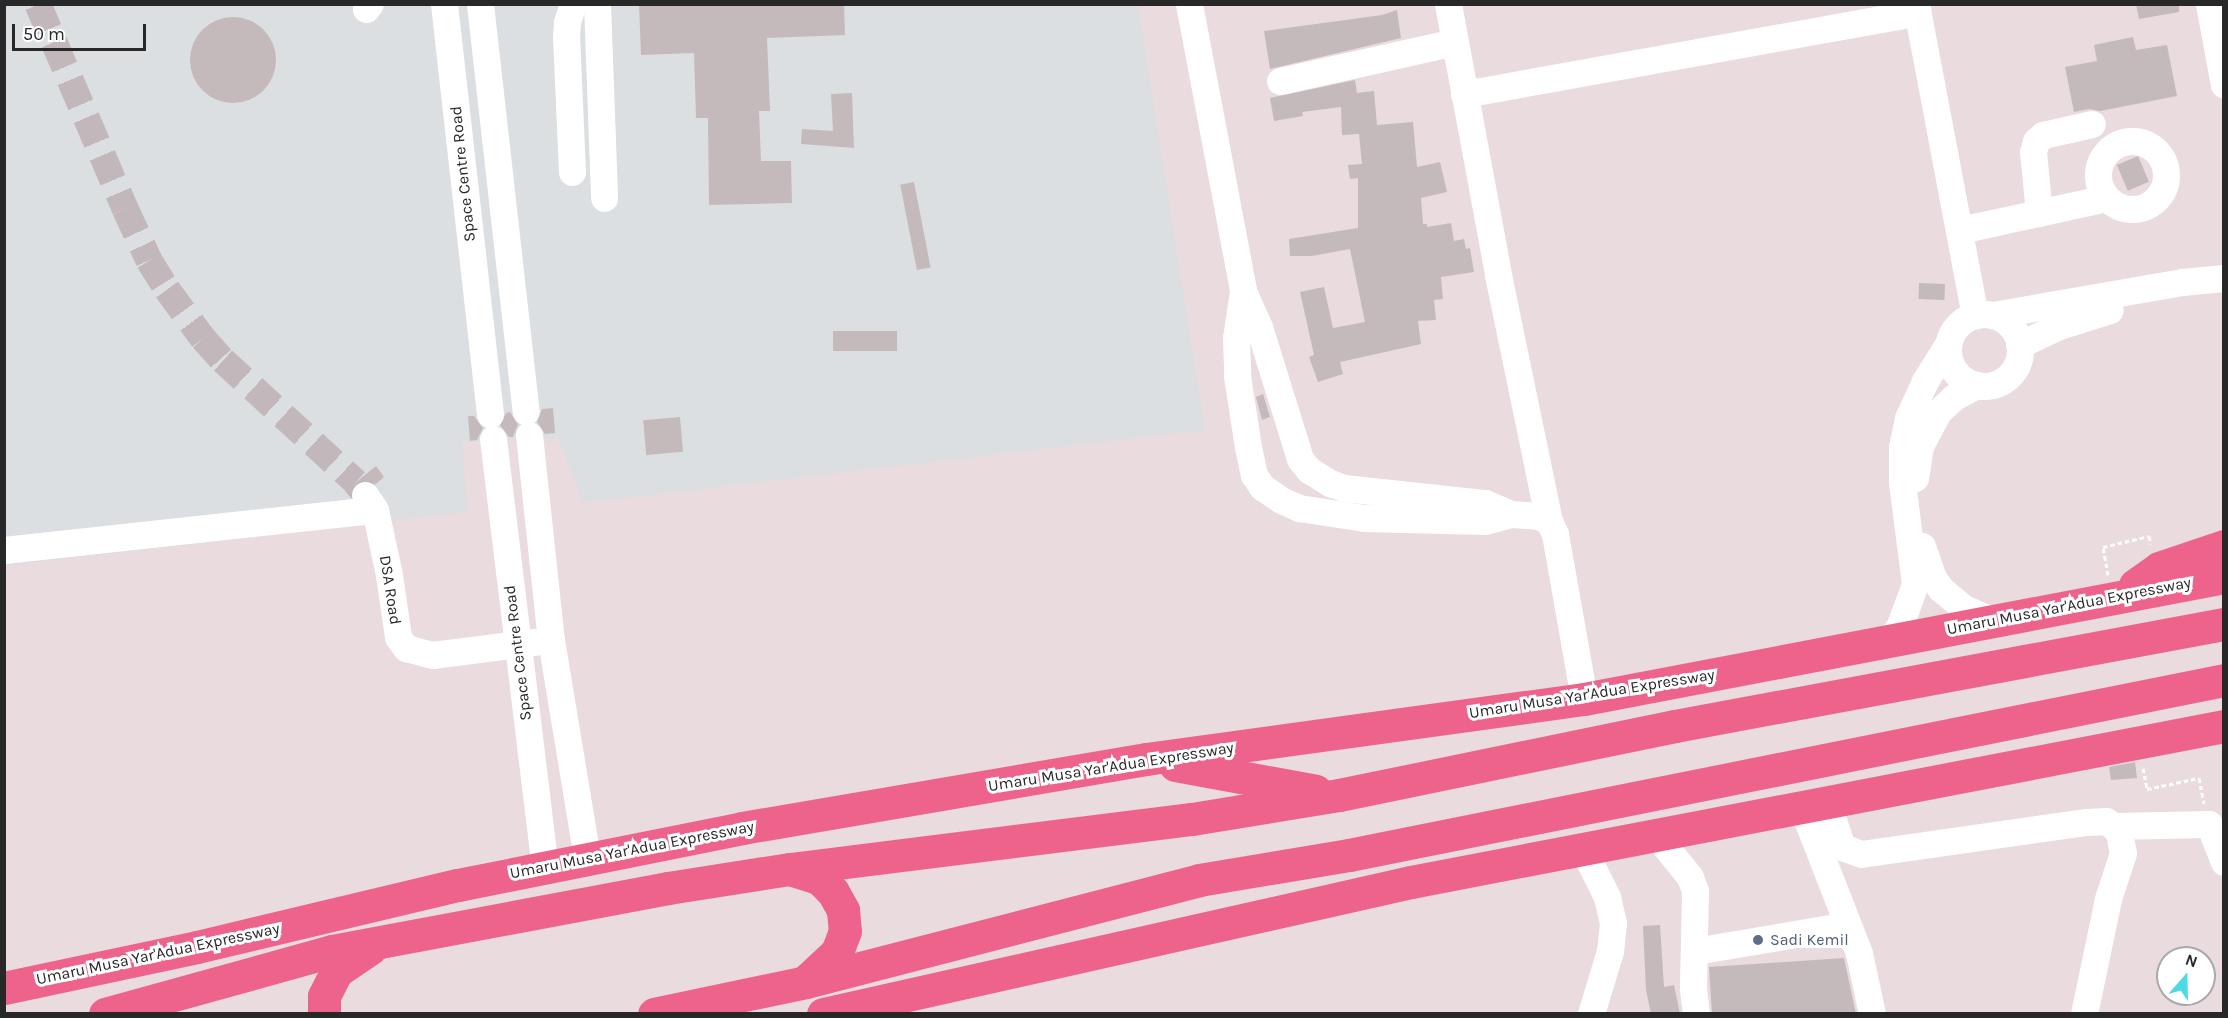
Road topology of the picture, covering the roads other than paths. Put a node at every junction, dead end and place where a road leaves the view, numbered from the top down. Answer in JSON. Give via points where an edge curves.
{"nodes":[{"id":1,"x":444,"y":4,"type":"edge"},
{"id":2,"x":480,"y":4,"type":"edge"},
{"id":3,"x":573,"y":4,"type":"edge"},
{"id":4,"x":597,"y":4,"type":"edge"},
{"id":5,"x":1189,"y":4,"type":"edge"},
{"id":6,"x":1448,"y":4,"type":"edge"},
{"id":7,"x":2209,"y":4,"type":"edge"},
{"id":8,"x":1917,"y":8,"type":"edge"},
{"id":9,"x":1455,"y":42,"type":"junction"},
{"id":10,"x":2222,"y":74,"type":"edge"},
{"id":11,"x":1280,"y":81,"type":"dead end"},
{"id":12,"x":1464,"y":94,"type":"junction"},
{"id":13,"x":2092,"y":124,"type":"dead end"},
{"id":14,"x":572,"y":172,"type":"dead end"},
{"id":15,"x":2103,"y":190,"type":"dead end"},
{"id":16,"x":604,"y":198,"type":"dead end"},
{"id":17,"x":2037,"y":204,"type":"junction"},
{"id":18,"x":1958,"y":220,"type":"junction"},
{"id":19,"x":2223,"y":278,"type":"edge"},
{"id":20,"x":1243,"y":291,"type":"junction"},
{"id":21,"x":2223,"y":297,"type":"edge"},
{"id":22,"x":1984,"y":315,"type":"junction"},
{"id":23,"x":1948,"y":344,"type":"junction"},
{"id":24,"x":2019,"y":345,"type":"junction"},
{"id":25,"x":1271,"y":369,"type":"junction"},
{"id":26,"x":1237,"y":376,"type":"junction"},
{"id":27,"x":1977,"y":385,"type":"junction"},
{"id":28,"x":1292,"y":438,"type":"junction"},
{"id":29,"x":1248,"y":447,"type":"junction"},
{"id":30,"x":1510,"y":514,"type":"junction"},
{"id":31,"x":1550,"y":522,"type":"junction"},
{"id":32,"x":2223,"y":546,"type":"edge"},
{"id":33,"x":4,"y":550,"type":"edge"},
{"id":34,"x":2223,"y":577,"type":"edge"},
{"id":35,"x":2119,"y":597,"type":"junction"},
{"id":36,"x":1993,"y":621,"type":"junction"},
{"id":37,"x":2223,"y":624,"type":"edge"},
{"id":38,"x":551,"y":640,"type":"junction"},
{"id":39,"x":1875,"y":644,"type":"junction"},
{"id":40,"x":517,"y":645,"type":"junction"},
{"id":41,"x":2223,"y":680,"type":"edge"},
{"id":42,"x":1584,"y":699,"type":"junction"},
{"id":43,"x":1675,"y":726,"type":"junction"},
{"id":44,"x":2223,"y":726,"type":"edge"},
{"id":45,"x":1146,"y":759,"type":"junction"},
{"id":46,"x":1676,"y":789,"type":"junction"},
{"id":47,"x":1881,"y":791,"type":"junction"},
{"id":48,"x":1339,"y":795,"type":"junction"},
{"id":49,"x":1814,"y":804,"type":"junction"},
{"id":50,"x":2216,"y":822,"type":"edge"},
{"id":51,"x":2114,"y":826,"type":"junction"},
{"id":52,"x":1656,"y":835,"type":"junction"},
{"id":53,"x":1583,"y":849,"type":"junction"},
{"id":54,"x":1349,"y":855,"type":"junction"},
{"id":55,"x":587,"y":858,"type":"junction"},
{"id":56,"x":2223,"y":861,"type":"edge"},
{"id":57,"x":545,"y":867,"type":"junction"},
{"id":58,"x":790,"y":868,"type":"junction"},
{"id":59,"x":1848,"y":925,"type":"junction"},
{"id":60,"x":1194,"y":930,"type":"junction"},
{"id":61,"x":378,"y":943,"type":"junction"},
{"id":62,"x":1695,"y":951,"type":"junction"},
{"id":63,"x":806,"y":982,"type":"junction"},
{"id":64,"x":4,"y":988,"type":"edge"},
{"id":65,"x":105,"y":1014,"type":"edge"},
{"id":66,"x":324,"y":1014,"type":"edge"},
{"id":67,"x":654,"y":1014,"type":"edge"},
{"id":68,"x":823,"y":1014,"type":"edge"},
{"id":69,"x":1590,"y":1014,"type":"edge"},
{"id":70,"x":1696,"y":1014,"type":"edge"},
{"id":71,"x":1872,"y":1014,"type":"edge"},
{"id":72,"x":2084,"y":1014,"type":"edge"}],
"edges":[{"from":1,"to":40,"type":"street","name":"Space Centre Road"},
{"from":2,"to":38,"type":"street"},
{"from":3,"to":14,"type":"street","via":[[566,37]]},
{"from":4,"to":16,"type":"street"},
{"from":5,"to":20,"type":"street"},
{"from":6,"to":9,"type":"street"},
{"from":7,"to":10,"type":"street"},
{"from":8,"to":12,"type":"street"},
{"from":8,"to":18,"type":"street"},
{"from":9,"to":11,"type":"street"},
{"from":9,"to":12,"type":"street"},
{"from":12,"to":31,"type":"street"},
{"from":13,"to":17,"type":"street","via":[[2043,135],[2036,141],[2033,152]]},
{"from":15,"to":17,"type":"street"},
{"from":17,"to":18,"type":"street"},
{"from":18,"to":22,"type":"street"},
{"from":19,"to":22,"type":"street"},
{"from":20,"to":25,"type":"street"},
{"from":20,"to":26,"type":"street","via":[[1236,338]]},
{"from":21,"to":24,"type":"street","via":[[2182,297],[2095,313]]},
{"from":22,"to":23,"type":"street","via":[[1959,324]]},
{"from":22,"to":24,"type":"street","via":[[2013,328]]},
{"from":23,"to":27,"type":"street","via":[[1952,368],[1960,378]]},
{"from":23,"to":39,"type":"street","via":[[1924,381],[1908,418],[1902,447],[1902,482],[1915,584],[1900,625]]},
{"from":24,"to":27,"type":"street","via":[[2018,362],[2012,373],[1993,385]]},
{"from":25,"to":26,"type":"street"},
{"from":25,"to":28,"type":"street"},
{"from":26,"to":29,"type":"street"},
{"from":27,"to":36,"type":"street","via":[[1954,398],[1928,427],[1915,463],[1914,484],[1923,553],[1933,578],[1964,608]]},
{"from":28,"to":29,"type":"street"},
{"from":28,"to":30,"type":"street","via":[[1300,459],[1310,470],[1344,488],[1485,503]]},
{"from":29,"to":30,"type":"street","via":[[1254,475],[1262,487],[1299,508],[1364,518],[1426,521],[1485,521]]},
{"from":30,"to":31,"type":"street","via":[[1538,516]]},
{"from":31,"to":42,"type":"street"},
{"from":32,"to":35,"type":"highway","via":[[2159,568]]},
{"from":33,"to":40,"type":"street","name":"DSA Road","via":[[370,502],[389,575],[398,637],[406,648],[432,656]]},
{"from":34,"to":35,"type":"highway","name":"Umaru Musa Yar'Adua Expressway"},
{"from":35,"to":36,"type":"highway","name":"Umaru Musa Yar'Adua Expressway"},
{"from":36,"to":39,"type":"highway","name":"Umaru Musa Yar'Adua Expressway"},
{"from":37,"to":43,"type":"highway"},
{"from":38,"to":40,"type":"street","name":"DSA Road"},
{"from":38,"to":55,"type":"street"},
{"from":39,"to":42,"type":"highway","name":"Umaru Musa Yar'Adua Expressway"},
{"from":39,"to":43,"type":"highway"},
{"from":40,"to":57,"type":"street","name":"Space Centre Road"},
{"from":41,"to":46,"type":"highway"},
{"from":42,"to":45,"type":"highway","name":"Umaru Musa Yar'Adua Expressway"},
{"from":43,"to":48,"type":"highway"},
{"from":44,"to":47,"type":"highway"},
{"from":45,"to":48,"type":"highway"},
{"from":45,"to":55,"type":"highway","name":"Umaru Musa Yar'Adua Expressway"},
{"from":46,"to":47,"type":"highway"},
{"from":46,"to":54,"type":"highway"},
{"from":47,"to":49,"type":"highway"},
{"from":48,"to":58,"type":"highway","via":[[1192,819]]},
{"from":49,"to":51,"type":"street","via":[[1842,847],[1861,854],[2087,822],[2106,821]]},
{"from":49,"to":52,"type":"highway"},
{"from":49,"to":59,"type":"street"},
{"from":50,"to":51,"type":"street"},
{"from":50,"to":56,"type":"street"},
{"from":51,"to":72,"type":"street","via":[[2123,853],[2108,899]]},
{"from":52,"to":53,"type":"highway"},
{"from":52,"to":62,"type":"street","via":[[1690,877],[1695,891]]},
{"from":53,"to":60,"type":"highway"},
{"from":53,"to":69,"type":"street","via":[[1607,897],[1613,923],[1610,951]]},
{"from":54,"to":60,"type":"highway"},
{"from":54,"to":63,"type":"highway","via":[[1199,880]]},
{"from":55,"to":57,"type":"highway","name":"Umaru Musa Yar'Adua Expressway"},
{"from":57,"to":64,"type":"highway","name":"Umaru Musa Yar'Adua Expressway"},
{"from":58,"to":61,"type":"highway"},
{"from":58,"to":63,"type":"highway","via":[[820,879],[843,910],[845,931],[837,952]]},
{"from":59,"to":62,"type":"street"},
{"from":59,"to":71,"type":"street","via":[[1859,953]]},
{"from":60,"to":68,"type":"highway"},
{"from":61,"to":65,"type":"highway","via":[[332,951]]},
{"from":61,"to":66,"type":"highway","via":[[337,971],[324,996]]},
{"from":62,"to":70,"type":"street"},
{"from":63,"to":67,"type":"highway"}]}
